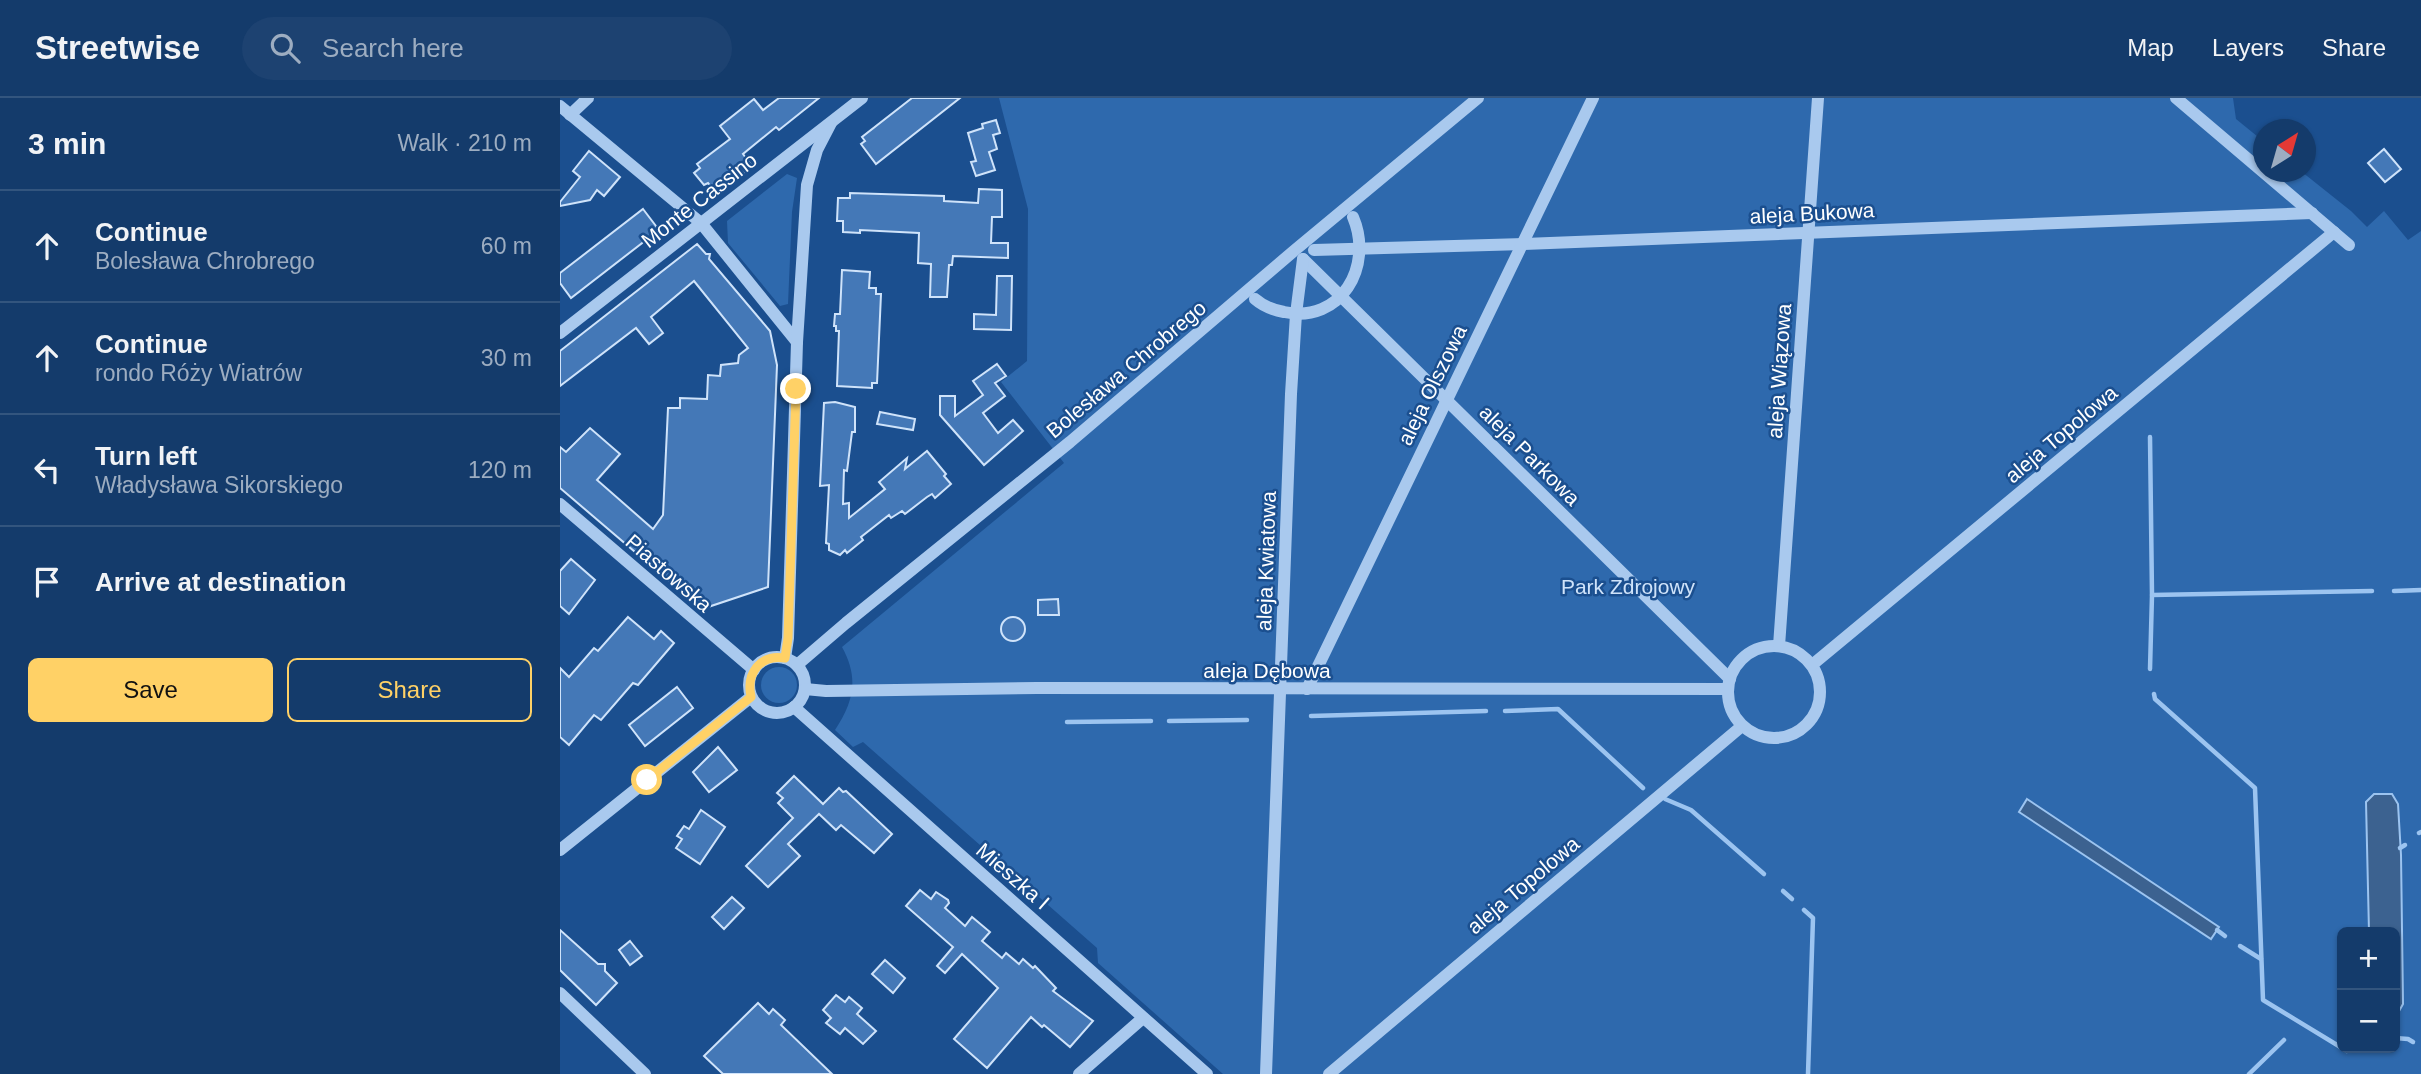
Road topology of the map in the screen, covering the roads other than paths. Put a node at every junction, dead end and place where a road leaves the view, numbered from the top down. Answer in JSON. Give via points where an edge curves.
{"nodes":[{"id":1,"x":588,"y":98,"type":"edge"},
{"id":2,"x":862,"y":98,"type":"edge"},
{"id":3,"x":1478,"y":98,"type":"edge"},
{"id":4,"x":1593,"y":98,"type":"edge"},
{"id":5,"x":1818,"y":98,"type":"edge"},
{"id":6,"x":2176,"y":98,"type":"edge"},
{"id":7,"x":565,"y":111,"type":"edge"},
{"id":8,"x":831,"y":123,"type":"junction"},
{"id":9,"x":2312,"y":213,"type":"junction"},
{"id":10,"x":1353,"y":217,"type":"dead end"},
{"id":11,"x":701,"y":223,"type":"junction"},
{"id":12,"x":1808,"y":232,"type":"junction"},
{"id":13,"x":2334,"y":232,"type":"junction"},
{"id":14,"x":1524,"y":244,"type":"junction"},
{"id":15,"x":2349,"y":245,"type":"dead end"},
{"id":16,"x":1360,"y":248,"type":"junction"},
{"id":17,"x":1314,"y":250,"type":"dead end"},
{"id":18,"x":1303,"y":259,"type":"joint"},
{"id":19,"x":1340,"y":295,"type":"junction"},
{"id":20,"x":1255,"y":299,"type":"dead end"},
{"id":21,"x":1296,"y":314,"type":"junction"},
{"id":22,"x":560,"y":333,"type":"edge"},
{"id":23,"x":797,"y":342,"type":"junction"},
{"id":24,"x":1447,"y":399,"type":"junction"},
{"id":25,"x":560,"y":504,"type":"edge"},
{"id":26,"x":1779,"y":646,"type":"junction"},
{"id":27,"x":785,"y":658,"type":"junction"},
{"id":28,"x":797,"y":665,"type":"junction"},
{"id":29,"x":1812,"y":665,"type":"junction"},
{"id":30,"x":754,"y":670,"type":"junction"},
{"id":31,"x":1729,"y":684,"type":"junction"},
{"id":32,"x":805,"y":689,"type":"junction"},
{"id":33,"x":1280,"y":689,"type":"junction"},
{"id":34,"x":1307,"y":689,"type":"junction"},
{"id":35,"x":751,"y":697,"type":"junction"},
{"id":36,"x":794,"y":707,"type":"junction"},
{"id":37,"x":1742,"y":726,"type":"junction"},
{"id":38,"x":560,"y":850,"type":"edge"},
{"id":39,"x":560,"y":993,"type":"edge"},
{"id":40,"x":1143,"y":1018,"type":"junction"},
{"id":41,"x":645,"y":1074,"type":"edge"},
{"id":42,"x":1079,"y":1074,"type":"edge"},
{"id":43,"x":1207,"y":1074,"type":"edge"},
{"id":44,"x":1266,"y":1074,"type":"edge"},
{"id":45,"x":1329,"y":1074,"type":"edge"}],
"edges":[{"from":1,"to":7,"type":"street"},
{"from":2,"to":8,"type":"street","name":"Monte Cassino"},
{"from":3,"to":28,"type":"street","name":"Bolesława Chrobrego"},
{"from":4,"to":14,"type":"street","name":"aleja Olszowa"},
{"from":5,"to":12,"type":"street","name":"aleja Wiązowa"},
{"from":6,"to":9,"type":"street"},
{"from":7,"to":11,"type":"street"},
{"from":8,"to":11,"type":"street","name":"Monte Cassino"},
{"from":8,"to":23,"type":"street","via":[[807,185]]},
{"from":9,"to":12,"type":"street","name":"aleja Bukowa"},
{"from":9,"to":13,"type":"street"},
{"from":10,"to":16,"type":"street"},
{"from":11,"to":22,"type":"street","name":"Monte Cassino"},
{"from":11,"to":23,"type":"street"},
{"from":12,"to":14,"type":"street","name":"aleja Bukowa"},
{"from":12,"to":26,"type":"street","name":"aleja Wiązowa"},
{"from":13,"to":15,"type":"street"},
{"from":13,"to":29,"type":"street","name":"aleja Topolowa"},
{"from":14,"to":16,"type":"street","name":"aleja Bukowa"},
{"from":14,"to":24,"type":"street","name":"aleja Olszowa"},
{"from":16,"to":17,"type":"street","name":"aleja Bukowa"},
{"from":16,"to":19,"type":"street","via":[[1356,274]]},
{"from":18,"to":19,"type":"street","name":"aleja Parkowa"},
{"from":18,"to":21,"type":"street","name":"aleja Kwiatowa"},
{"from":19,"to":21,"type":"street","via":[[1322,308]]},
{"from":19,"to":24,"type":"street","name":"aleja Parkowa"},
{"from":20,"to":21,"type":"street","via":[[1274,310]]},
{"from":21,"to":33,"type":"street","name":"aleja Kwiatowa"},
{"from":23,"to":27,"type":"street"},
{"from":24,"to":31,"type":"street","name":"aleja Parkowa"},
{"from":24,"to":34,"type":"street","name":"aleja Olszowa"},
{"from":25,"to":30,"type":"street","name":"Piastowska"},
{"from":26,"to":29,"type":"street","via":[[1803,655]]},
{"from":26,"to":31,"type":"street","via":[[1766,646],[1744,657]]},
{"from":27,"to":28,"type":"street"},
{"from":27,"to":30,"type":"street","via":[[764,660]]},
{"from":28,"to":32,"type":"street"},
{"from":29,"to":37,"type":"street","via":[[1821,692],[1815,716],[1807,726],[1792,736],[1773,739]]},
{"from":30,"to":35,"type":"street"},
{"from":31,"to":34,"type":"street","name":"aleja Dębowa"},
{"from":31,"to":37,"type":"street","via":[[1729,703]]},
{"from":32,"to":33,"type":"street","name":"aleja Dębowa"},
{"from":32,"to":36,"type":"street"},
{"from":33,"to":34,"type":"street","name":"aleja Dębowa"},
{"from":33,"to":44,"type":"street","name":"aleja Kwiatowa"},
{"from":35,"to":36,"type":"street","via":[[768,711],[780,713]]},
{"from":35,"to":38,"type":"street"},
{"from":36,"to":40,"type":"street","name":"Mieszka I"},
{"from":37,"to":45,"type":"street","name":"aleja Topolowa"},
{"from":39,"to":41,"type":"street"},
{"from":40,"to":42,"type":"street"},
{"from":40,"to":43,"type":"street","name":"Mieszka I"}]}
